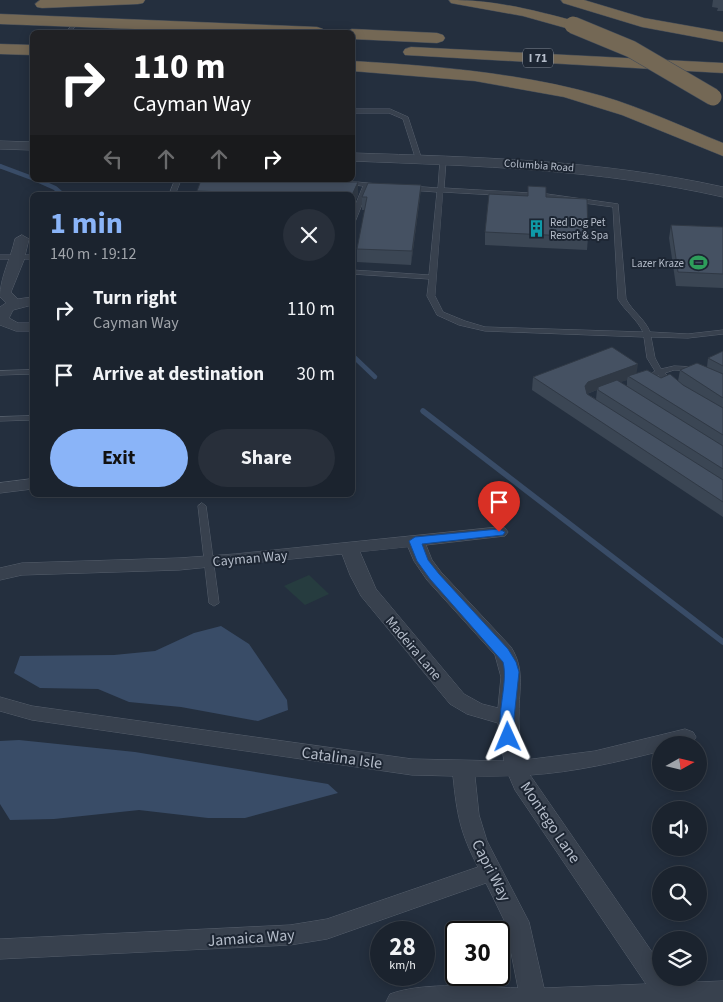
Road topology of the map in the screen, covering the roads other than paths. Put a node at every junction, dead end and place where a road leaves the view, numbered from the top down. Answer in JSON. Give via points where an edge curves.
{"nodes":[{"id":1,"x":138,"y":0,"type":"edge"},
{"id":2,"x":456,"y":0,"type":"edge"},
{"id":3,"x":568,"y":0,"type":"edge"},
{"id":4,"x":0,"y":5,"type":"edge"},
{"id":5,"x":0,"y":19,"type":"edge"},
{"id":6,"x":73,"y":27,"type":"edge"},
{"id":7,"x":219,"y":30,"type":"edge"},
{"id":8,"x":0,"y":34,"type":"edge"},
{"id":9,"x":355,"y":34,"type":"edge"},
{"id":10,"x":30,"y":35,"type":"edge"},
{"id":11,"x":451,"y":38,"type":"dead end"},
{"id":12,"x":579,"y":44,"type":"dead end"},
{"id":13,"x":720,"y":46,"type":"edge"},
{"id":14,"x":659,"y":47,"type":"dead end"},
{"id":15,"x":0,"y":49,"type":"edge"},
{"id":16,"x":355,"y":49,"type":"edge"},
{"id":17,"x":30,"y":50,"type":"edge"},
{"id":18,"x":355,"y":66,"type":"edge"},
{"id":19,"x":723,"y":68,"type":"edge"},
{"id":20,"x":718,"y":100,"type":"edge"},
{"id":21,"x":355,"y":112,"type":"edge"},
{"id":22,"x":0,"y":145,"type":"edge"},
{"id":23,"x":30,"y":146,"type":"edge"},
{"id":24,"x":723,"y":150,"type":"edge"},
{"id":25,"x":355,"y":158,"type":"edge"},
{"id":26,"x":419,"y":160,"type":"junction"},
{"id":27,"x":443,"y":161,"type":"junction"},
{"id":28,"x":342,"y":182,"type":"edge"},
{"id":29,"x":367,"y":185,"type":"junction"},
{"id":30,"x":384,"y":187,"type":"edge"},
{"id":31,"x":403,"y":188,"type":"edge"},
{"id":32,"x":441,"y":189,"type":"junction"},
{"id":33,"x":723,"y":192,"type":"edge"},
{"id":34,"x":355,"y":215,"type":"edge"},
{"id":35,"x":22,"y":239,"type":"dead end"},
{"id":36,"x":0,"y":257,"type":"edge"},
{"id":37,"x":17,"y":257,"type":"junction"},
{"id":38,"x":30,"y":257,"type":"edge"},
{"id":39,"x":355,"y":272,"type":"edge"},
{"id":40,"x":432,"y":277,"type":"junction"},
{"id":41,"x":2,"y":293,"type":"edge"},
{"id":42,"x":30,"y":301,"type":"edge"},
{"id":43,"x":15,"y":304,"type":"junction"},
{"id":44,"x":5,"y":326,"type":"edge"},
{"id":45,"x":30,"y":327,"type":"edge"},
{"id":46,"x":723,"y":332,"type":"edge"},
{"id":47,"x":648,"y":335,"type":"junction"},
{"id":48,"x":30,"y":372,"type":"edge"},
{"id":49,"x":660,"y":372,"type":"junction"},
{"id":50,"x":701,"y":372,"type":"edge"},
{"id":51,"x":0,"y":373,"type":"edge"},
{"id":52,"x":651,"y":375,"type":"edge"},
{"id":53,"x":678,"y":389,"type":"edge"},
{"id":54,"x":30,"y":418,"type":"edge"},
{"id":55,"x":0,"y":419,"type":"edge"},
{"id":56,"x":30,"y":484,"type":"edge"},
{"id":57,"x":0,"y":488,"type":"edge"},
{"id":58,"x":202,"y":506,"type":"dead end"},
{"id":59,"x":499,"y":532,"type":"dead end"},
{"id":60,"x":415,"y":541,"type":"junction"},
{"id":61,"x":349,"y":548,"type":"junction"},
{"id":62,"x":208,"y":562,"type":"junction"},
{"id":63,"x":0,"y":574,"type":"edge"},
{"id":64,"x":214,"y":603,"type":"dead end"},
{"id":65,"x":0,"y":704,"type":"edge"},
{"id":66,"x":508,"y":718,"type":"junction"},
{"id":67,"x":652,"y":745,"type":"edge"},
{"id":68,"x":516,"y":767,"type":"junction"},
{"id":69,"x":463,"y":769,"type":"junction"},
{"id":70,"x":492,"y":871,"type":"junction"},
{"id":71,"x":0,"y":949,"type":"edge"},
{"id":72,"x":723,"y":992,"type":"edge"},
{"id":73,"x":664,"y":995,"type":"junction"},
{"id":74,"x":534,"y":1000,"type":"edge"},
{"id":75,"x":399,"y":1002,"type":"edge"}],
"edges":[{"from":1,"to":4,"type":"highway"},
{"from":2,"to":20,"type":"highway","bridge":true,"via":[[573,25],[638,53]]},
{"from":3,"to":13,"type":"highway"},
{"from":5,"to":6,"type":"highway"},
{"from":6,"to":7,"type":"highway"},
{"from":8,"to":10,"type":"highway"},
{"from":9,"to":11,"type":"highway"},
{"from":12,"to":14,"type":"highway"},
{"from":15,"to":17,"type":"highway"},
{"from":16,"to":19,"type":"highway","number":"I 71"},
{"from":18,"to":24,"type":"highway","via":[[469,75],[554,90],[630,112]]},
{"from":21,"to":26,"type":"lane","via":[[390,111],[406,118]]},
{"from":22,"to":23,"type":"street"},
{"from":25,"to":26,"type":"street","name":"Columbia Road"},
{"from":26,"to":27,"type":"street","name":"Columbia Road"},
{"from":27,"to":32,"type":"lane"},
{"from":27,"to":33,"type":"street","name":"Columbia Road","via":[[604,170]]},
{"from":28,"to":29,"type":"lane"},
{"from":29,"to":30,"type":"lane"},
{"from":29,"to":34,"type":"lane"},
{"from":31,"to":32,"type":"lane"},
{"from":32,"to":40,"type":"lane"},
{"from":32,"to":47,"type":"lane","via":[[547,196],[616,205],[622,299],[627,310],[644,325]]},
{"from":35,"to":37,"type":"street"},
{"from":36,"to":37,"type":"lane"},
{"from":37,"to":38,"type":"lane"},
{"from":37,"to":41,"type":"street"},
{"from":39,"to":40,"type":"lane"},
{"from":40,"to":47,"type":"lane","via":[[431,296],[440,313],[462,323],[485,328]]},
{"from":41,"to":43,"type":"street"},
{"from":42,"to":43,"type":"street"},
{"from":43,"to":44,"type":"street","via":[[2,314]]},
{"from":44,"to":45,"type":"street"},
{"from":46,"to":47,"type":"lane","via":[[688,336]]},
{"from":47,"to":49,"type":"lane","via":[[650,355]]},
{"from":48,"to":51,"type":"lane"},
{"from":49,"to":50,"type":"lane","via":[[693,368]]},
{"from":49,"to":52,"type":"lane"},
{"from":49,"to":53,"type":"lane"},
{"from":54,"to":55,"type":"lane"},
{"from":56,"to":57,"type":"street"},
{"from":58,"to":62,"type":"lane"},
{"from":59,"to":60,"type":"street","name":"Cayman Way"},
{"from":60,"to":61,"type":"street","name":"Cayman Way"},
{"from":60,"to":66,"type":"street","name":"Montego Lane","via":[[423,561],[434,576],[510,662]]},
{"from":61,"to":62,"type":"street","name":"Cayman Way"},
{"from":61,"to":66,"type":"street","name":"Madeira Lane","via":[[368,592],[457,699],[479,712]]},
{"from":62,"to":63,"type":"street","name":"Cayman Way","via":[[22,569]]},
{"from":62,"to":64,"type":"lane"},
{"from":65,"to":69,"type":"street","name":"Catalina Isle","via":[[32,712],[330,756],[412,767]]},
{"from":66,"to":68,"type":"street","name":"Montego Lane","via":[[508,737]]},
{"from":67,"to":68,"type":"street","name":"Catalina Isle","via":[[595,759]]},
{"from":68,"to":69,"type":"street","name":"Catalina Isle"},
{"from":68,"to":73,"type":"street","name":"Montego Lane","via":[[523,784],[656,978]]},
{"from":69,"to":70,"type":"street","name":"Capri Way","via":[[468,815],[476,841]]},
{"from":70,"to":71,"type":"street","name":"Jamaica Way","via":[[327,929],[290,935]]},
{"from":70,"to":74,"type":"street","name":"Capri Way","via":[[517,922]]},
{"from":72,"to":73,"type":"street"},
{"from":73,"to":74,"type":"street"},
{"from":74,"to":75,"type":"street","via":[[447,997]]}]}
